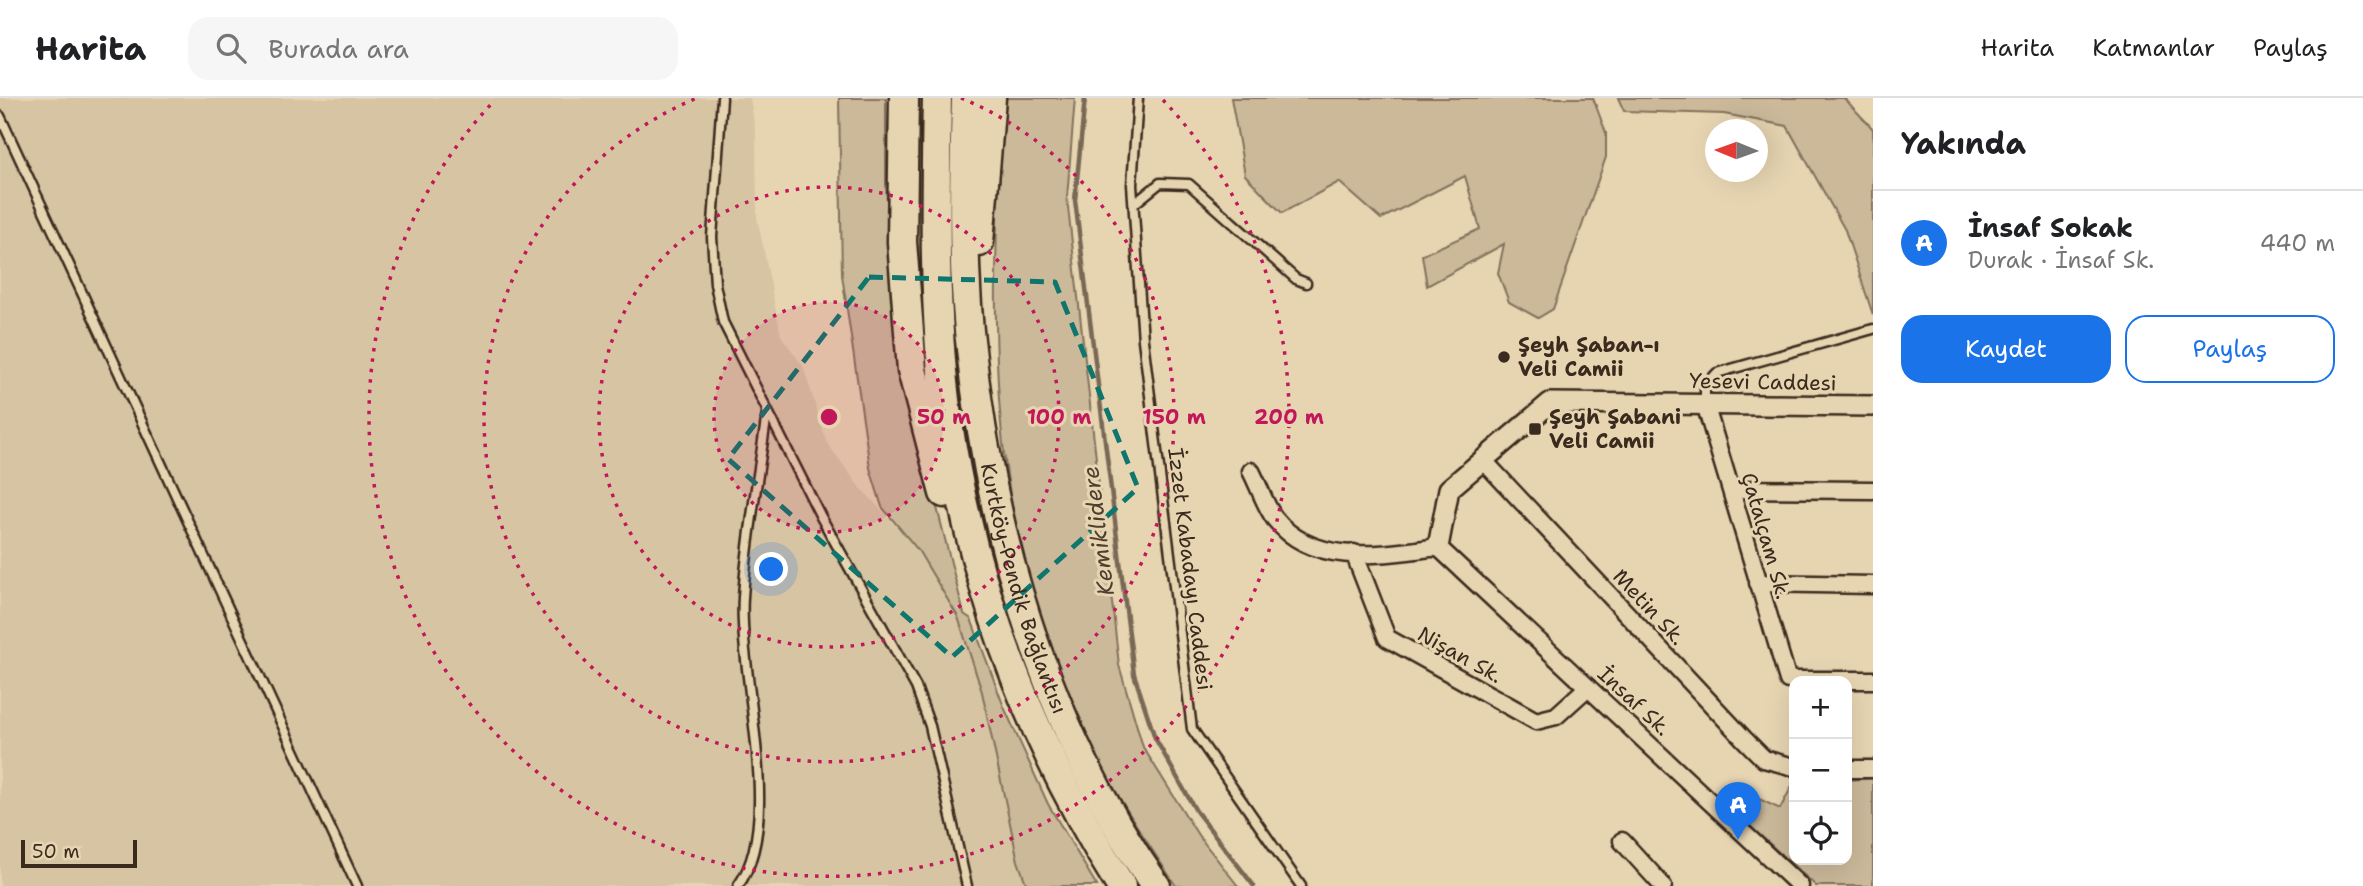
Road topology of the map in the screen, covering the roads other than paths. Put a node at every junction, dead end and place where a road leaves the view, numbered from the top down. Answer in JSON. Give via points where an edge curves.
{"nodes":[{"id":1,"x":722,"y":98,"type":"edge"},
{"id":2,"x":902,"y":98,"type":"edge"},
{"id":3,"x":937,"y":98,"type":"edge"},
{"id":4,"x":966,"y":98,"type":"edge"},
{"id":5,"x":991,"y":98,"type":"edge"},
{"id":6,"x":1138,"y":98,"type":"edge"},
{"id":7,"x":0,"y":116,"type":"edge"},
{"id":8,"x":1134,"y":204,"type":"junction"},
{"id":9,"x":1306,"y":283,"type":"dead end"},
{"id":10,"x":969,"y":328,"type":"junction"},
{"id":11,"x":1873,"y":329,"type":"edge"},
{"id":12,"x":1705,"y":404,"type":"junction"},
{"id":13,"x":1873,"y":405,"type":"edge"},
{"id":14,"x":767,"y":412,"type":"junction"},
{"id":15,"x":1483,"y":460,"type":"junction"},
{"id":16,"x":1251,"y":471,"type":"dead end"},
{"id":17,"x":1731,"y":489,"type":"junction"},
{"id":18,"x":1873,"y":490,"type":"edge"},
{"id":19,"x":1438,"y":547,"type":"junction"},
{"id":20,"x":1354,"y":553,"type":"junction"},
{"id":21,"x":1758,"y":583,"type":"junction"},
{"id":22,"x":982,"y":585,"type":"junction"},
{"id":23,"x":1873,"y":585,"type":"edge"},
{"id":24,"x":1873,"y":680,"type":"edge"},
{"id":25,"x":1588,"y":687,"type":"junction"},
{"id":26,"x":1789,"y":766,"type":"edge"},
{"id":27,"x":1852,"y":769,"type":"edge"},
{"id":28,"x":1873,"y":769,"type":"edge"},
{"id":29,"x":1622,"y":841,"type":"dead end"},
{"id":30,"x":357,"y":886,"type":"edge"},
{"id":31,"x":738,"y":886,"type":"edge"},
{"id":32,"x":967,"y":886,"type":"edge"},
{"id":33,"x":1121,"y":886,"type":"edge"},
{"id":34,"x":1156,"y":886,"type":"edge"},
{"id":35,"x":1301,"y":886,"type":"edge"},
{"id":36,"x":1662,"y":886,"type":"edge"},
{"id":37,"x":1800,"y":886,"type":"edge"}],
"edges":[{"from":1,"to":14,"type":"lane","via":[[712,237],[715,284],[723,322]]},
{"from":2,"to":22,"type":"highway","via":[[902,242],[912,370],[952,524]]},
{"from":3,"to":22,"type":"highway","name":"Kurtköy-Pendik Bağlantısı","via":[[938,310],[947,415]]},
{"from":4,"to":10,"type":"highway","name":"Kurtköy-Pendik Bağlantısı"},
{"from":5,"to":10,"type":"highway"},
{"from":6,"to":8,"type":"lane","name":"İzzet Kabadayı Caddesi"},
{"from":7,"to":30,"type":"lane"},
{"from":8,"to":9,"type":"lane","via":[[1160,183],[1189,184]]},
{"from":8,"to":35,"type":"lane","name":"İzzet Kabadayı Caddesi","via":[[1143,340],[1192,729]]},
{"from":10,"to":34,"type":"highway","name":"Kurtköy-Pendik Bağlantısı","via":[[992,495],[1034,643],[1067,728]]},
{"from":11,"to":12,"type":"lane","via":[[1717,373],[1705,386]]},
{"from":12,"to":13,"type":"street","name":"Yesevi Caddesi"},
{"from":12,"to":15,"type":"street","name":"Yesevi Caddesi","via":[[1550,403]]},
{"from":12,"to":17,"type":"street","name":"Çatalçam Sk."},
{"from":14,"to":31,"type":"lane","via":[[743,598],[744,658],[759,797],[755,849]]},
{"from":14,"to":32,"type":"lane","via":[[916,687],[930,726]]},
{"from":15,"to":19,"type":"street","name":"Yesevi Caddesi","via":[[1449,489]]},
{"from":15,"to":26,"type":"street","name":"Metin Sk.","via":[[1745,740],[1765,759]]},
{"from":16,"to":20,"type":"street","via":[[1275,519],[1310,547]]},
{"from":17,"to":18,"type":"street"},
{"from":17,"to":21,"type":"street","name":"Çatalçam Sk."},
{"from":19,"to":20,"type":"street","via":[[1369,556]]},
{"from":19,"to":25,"type":"street","name":"İnsaf Sk."},
{"from":20,"to":25,"type":"street","name":"Nişan Sk.","via":[[1387,638],[1535,722],[1556,716]]},
{"from":21,"to":23,"type":"street"},
{"from":21,"to":24,"type":"street","name":"Çatalçam Sk.","via":[[1788,680]]},
{"from":22,"to":33,"type":"highway","name":"Kurtköy-Pendik Bağlantısı","via":[[1038,735]]},
{"from":25,"to":37,"type":"street","name":"İnsaf Sk."},
{"from":27,"to":28,"type":"street"},
{"from":29,"to":36,"type":"street"}]}
